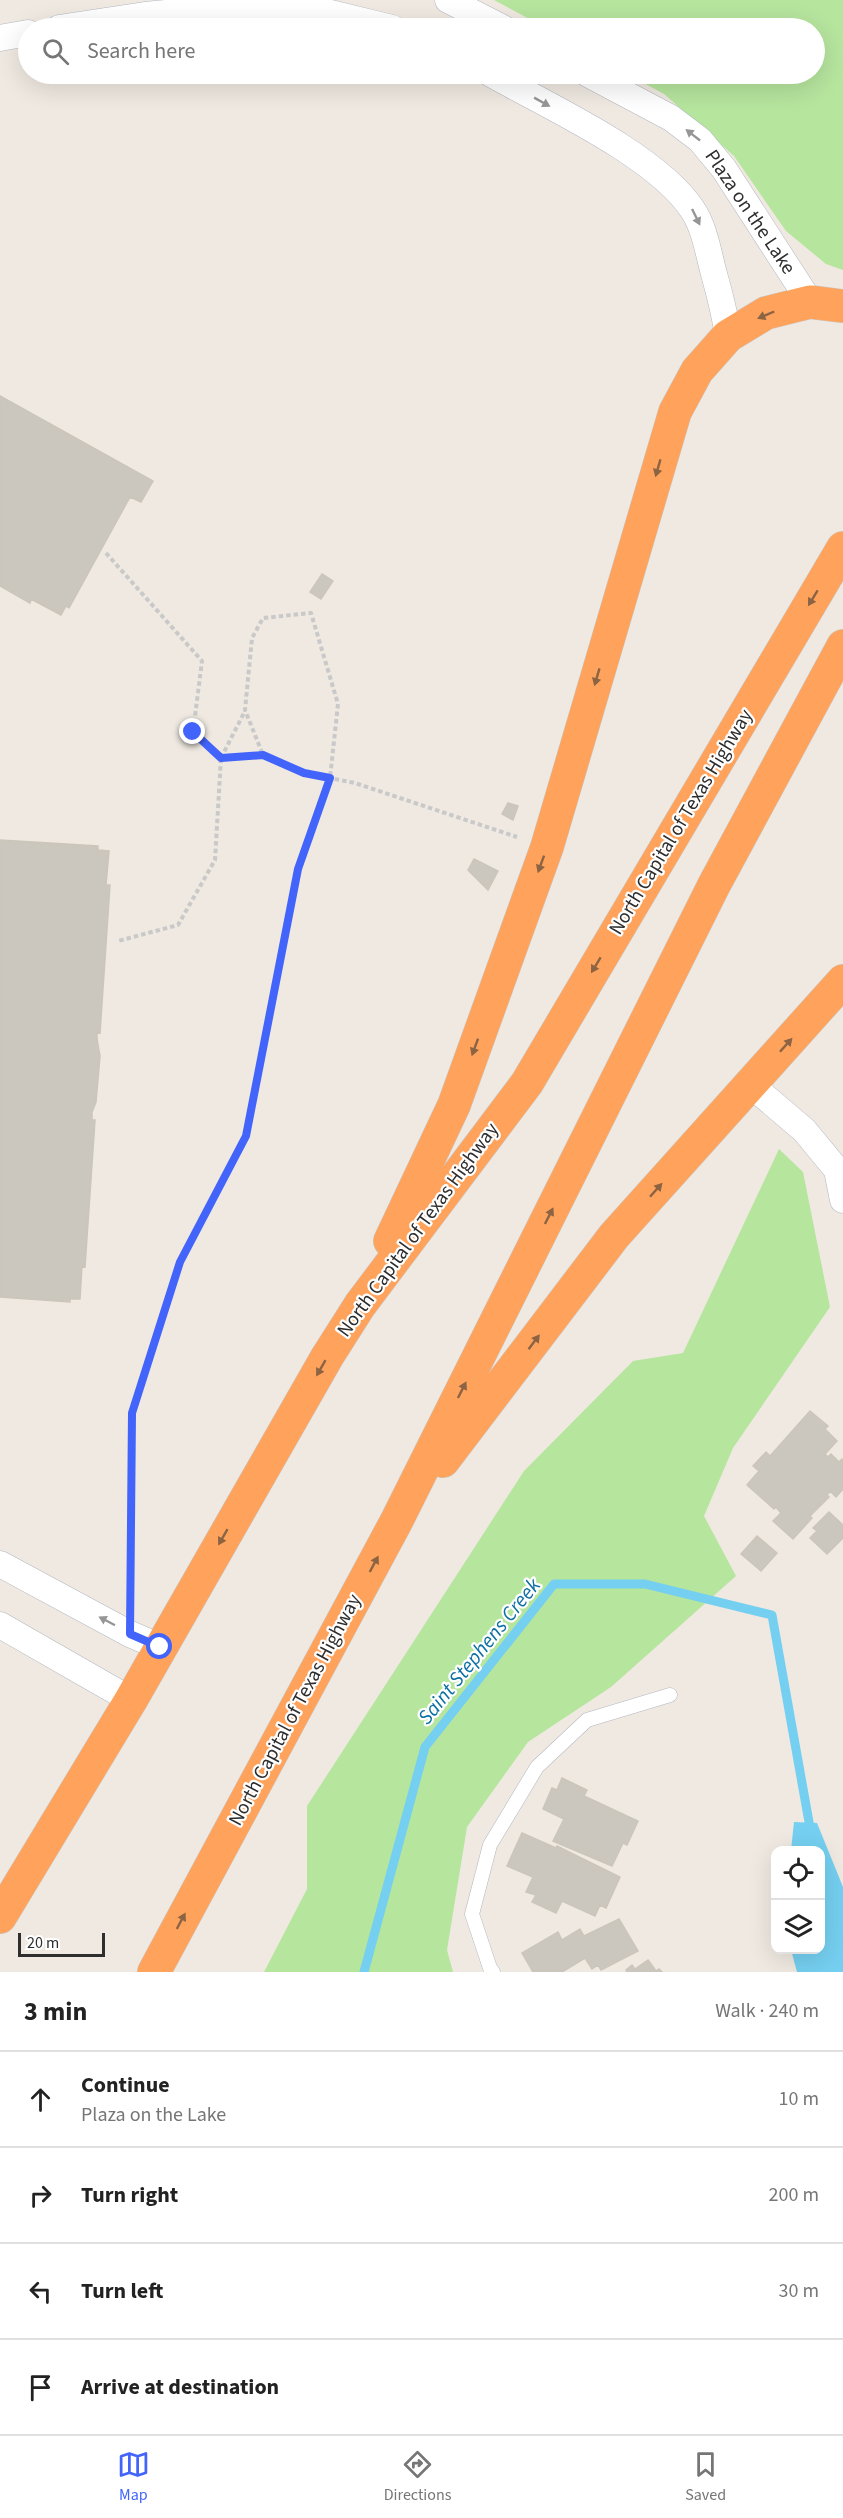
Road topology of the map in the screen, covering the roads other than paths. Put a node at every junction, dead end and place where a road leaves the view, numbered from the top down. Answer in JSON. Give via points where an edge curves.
{"nodes":[{"id":1,"x":448,"y":0,"type":"edge"},
{"id":2,"x":125,"y":18,"type":"edge"},
{"id":3,"x":351,"y":18,"type":"edge"},
{"id":4,"x":483,"y":18,"type":"edge"},
{"id":5,"x":18,"y":35,"type":"edge"},
{"id":6,"x":0,"y":38,"type":"edge"},
{"id":7,"x":509,"y":84,"type":"edge"},
{"id":8,"x":607,"y":84,"type":"edge"},
{"id":9,"x":810,"y":303,"type":"junction"},
{"id":10,"x":843,"y":306,"type":"edge"},
{"id":11,"x":728,"y":336,"type":"junction"},
{"id":12,"x":843,"y":548,"type":"edge"},
{"id":13,"x":843,"y":645,"type":"edge"},
{"id":14,"x":843,"y":981,"type":"edge"},
{"id":15,"x":751,"y":1085,"type":"junction"},
{"id":16,"x":843,"y":1200,"type":"edge"},
{"id":17,"x":360,"y":1305,"type":"junction"},
{"id":18,"x":396,"y":1522,"type":"junction"},
{"id":19,"x":0,"y":1564,"type":"edge"},
{"id":20,"x":0,"y":1625,"type":"edge"},
{"id":21,"x":160,"y":1647,"type":"junction"},
{"id":22,"x":670,"y":1695,"type":"dead end"},
{"id":23,"x":131,"y":1700,"type":"junction"},
{"id":24,"x":0,"y":1917,"type":"edge"},
{"id":25,"x":154,"y":1972,"type":"edge"},
{"id":26,"x":493,"y":1972,"type":"edge"}],
"edges":[{"from":1,"to":4,"type":"street"},
{"from":2,"to":3,"type":"street","via":[[238,6],[302,6]]},
{"from":5,"to":6,"type":"street"},
{"from":7,"to":11,"type":"street","one_way":true,"via":[[608,140],[675,186],[693,210],[705,238],[723,300]]},
{"from":9,"to":8,"type":"street","name":"Plaza on the Lake","one_way":true,"via":[[724,169],[700,140],[671,118]]},
{"from":9,"to":10,"type":"highway"},
{"from":9,"to":11,"type":"highway","one_way":true,"via":[[766,313]]},
{"from":11,"to":17,"type":"highway","one_way":true,"via":[[697,371],[675,412],[547,847],[454,1105]]},
{"from":12,"to":17,"type":"highway","name":"North Capital of Texas Highway","one_way":true,"via":[[527,1083]]},
{"from":18,"to":13,"type":"highway","name":"North Capital of Texas Highway","one_way":true,"via":[[714,885]]},
{"from":15,"to":14,"type":"highway","one_way":true},
{"from":15,"to":16,"type":"street","via":[[804,1130],[837,1170]]},
{"from":18,"to":15,"type":"highway","one_way":true,"via":[[614,1236]]},
{"from":17,"to":21,"type":"highway","name":"North Capital of Texas Highway","one_way":true},
{"from":25,"to":18,"type":"highway","name":"North Capital of Texas Highway","one_way":true},
{"from":21,"to":19,"type":"street","one_way":true},
{"from":20,"to":23,"type":"street"},
{"from":21,"to":23,"type":"highway","name":"North Capital of Texas Highway"},
{"from":22,"to":26,"type":"lane","via":[[587,1720],[537,1767],[490,1845],[472,1914]]},
{"from":23,"to":24,"type":"highway","name":"North Capital of Texas Highway"}]}
